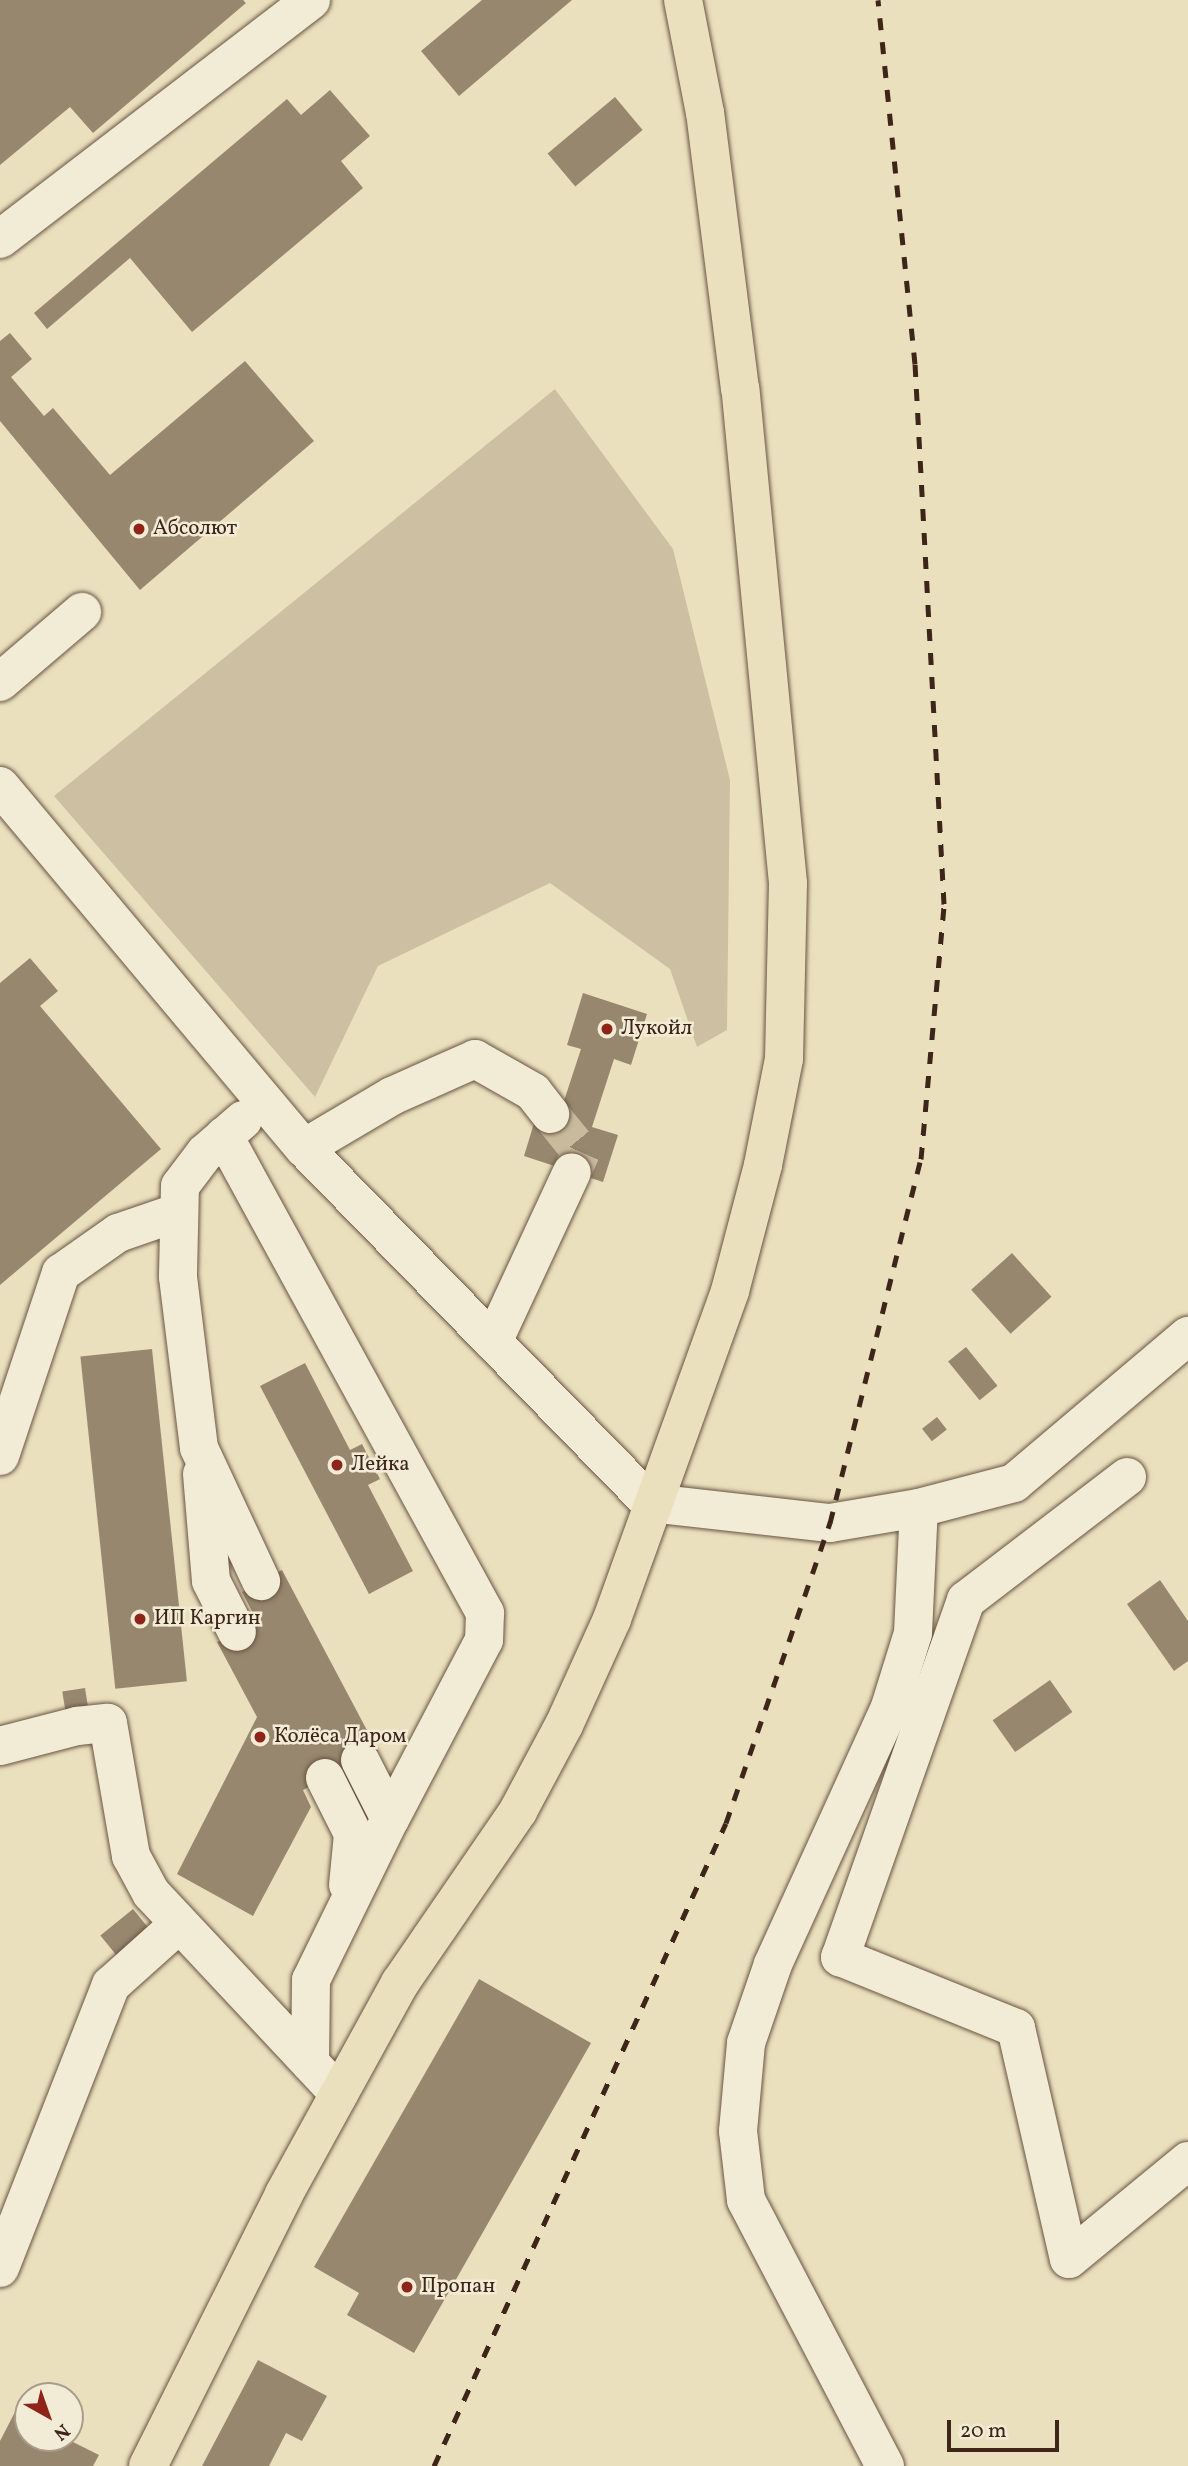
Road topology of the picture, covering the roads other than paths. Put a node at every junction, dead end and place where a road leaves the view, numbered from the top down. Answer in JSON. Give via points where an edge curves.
{"nodes":[{"id":1,"x":311,"y":0,"type":"edge"},
{"id":2,"x":683,"y":0,"type":"edge"},
{"id":3,"x":0,"y":239,"type":"edge"},
{"id":4,"x":82,"y":612,"type":"dead end"},
{"id":5,"x":0,"y":682,"type":"edge"},
{"id":6,"x":0,"y":786,"type":"edge"},
{"id":7,"x":264,"y":1102,"type":"junction"},
{"id":8,"x":550,"y":1114,"type":"tunnel mouth"},
{"id":9,"x":225,"y":1136,"type":"junction"},
{"id":10,"x":304,"y":1148,"type":"junction"},
{"id":11,"x":572,"y":1172,"type":"tunnel mouth"},
{"id":12,"x":176,"y":1213,"type":"junction"},
{"id":13,"x":1188,"y":1336,"type":"edge"},
{"id":14,"x":493,"y":1342,"type":"junction"},
{"id":15,"x":199,"y":1448,"type":"junction"},
{"id":16,"x":0,"y":1456,"type":"edge"},
{"id":17,"x":1127,"y":1477,"type":"dead end"},
{"id":18,"x":651,"y":1503,"type":"junction"},
{"id":19,"x":919,"y":1508,"type":"junction"},
{"id":20,"x":261,"y":1581,"type":"dead end"},
{"id":21,"x":237,"y":1632,"type":"dead end"},
{"id":22,"x":0,"y":1746,"type":"edge"},
{"id":23,"x":360,"y":1760,"type":"dead end"},
{"id":24,"x":325,"y":1778,"type":"dead end"},
{"id":25,"x":390,"y":1819,"type":"junction"},
{"id":26,"x":345,"y":1908,"type":"junction"},
{"id":27,"x":179,"y":1924,"type":"junction"},
{"id":28,"x":310,"y":2063,"type":"junction"},
{"id":29,"x":340,"y":2094,"type":"junction"},
{"id":30,"x":1188,"y":2161,"type":"edge"},
{"id":31,"x":0,"y":2268,"type":"edge"},
{"id":32,"x":148,"y":2466,"type":"edge"},
{"id":33,"x":886,"y":2466,"type":"edge"}],
"edges":[{"from":1,"to":3,"type":"street"},
{"from":2,"to":18,"type":"main road","via":[[705,113],[769,663],[788,883],[785,1045],[763,1165],[730,1291]]},
{"from":4,"to":5,"type":"street"},
{"from":6,"to":7,"type":"street"},
{"from":7,"to":9,"type":"street"},
{"from":7,"to":10,"type":"street"},
{"from":8,"to":10,"type":"street","via":[[533,1092],[475,1059],[392,1096]]},
{"from":9,"to":12,"type":"street","via":[[180,1186]]},
{"from":9,"to":25,"type":"street","via":[[485,1614],[484,1640]]},
{"from":10,"to":14,"type":"street"},
{"from":11,"to":14,"type":"street"},
{"from":12,"to":15,"type":"street","via":[[178,1277]]},
{"from":12,"to":16,"type":"street","via":[[118,1233],[61,1273]]},
{"from":13,"to":19,"type":"street","via":[[1014,1483]]},
{"from":14,"to":18,"type":"street"},
{"from":15,"to":20,"type":"street"},
{"from":15,"to":21,"type":"street","via":[[211,1581]]},
{"from":17,"to":30,"type":"street","via":[[965,1601],[840,1957],[1016,2028],[1069,2259]]},
{"from":18,"to":19,"type":"street","via":[[831,1523]]},
{"from":18,"to":29,"type":"main road","via":[[612,1619],[564,1725],[518,1811],[400,1983]]},
{"from":19,"to":33,"type":"street","via":[[912,1633],[890,1707],[773,1964],[746,2043],[738,2131],[746,2200]]},
{"from":22,"to":27,"type":"street","via":[[77,1726],[108,1723],[131,1857],[151,1893]]},
{"from":23,"to":25,"type":"street"},
{"from":24,"to":26,"type":"street","via":[[353,1834]]},
{"from":25,"to":26,"type":"street"},
{"from":26,"to":28,"type":"street","via":[[311,1980]]},
{"from":27,"to":28,"type":"street"},
{"from":27,"to":31,"type":"street","via":[[111,1985]]},
{"from":28,"to":29,"type":"street"},
{"from":29,"to":32,"type":"main road"}]}
